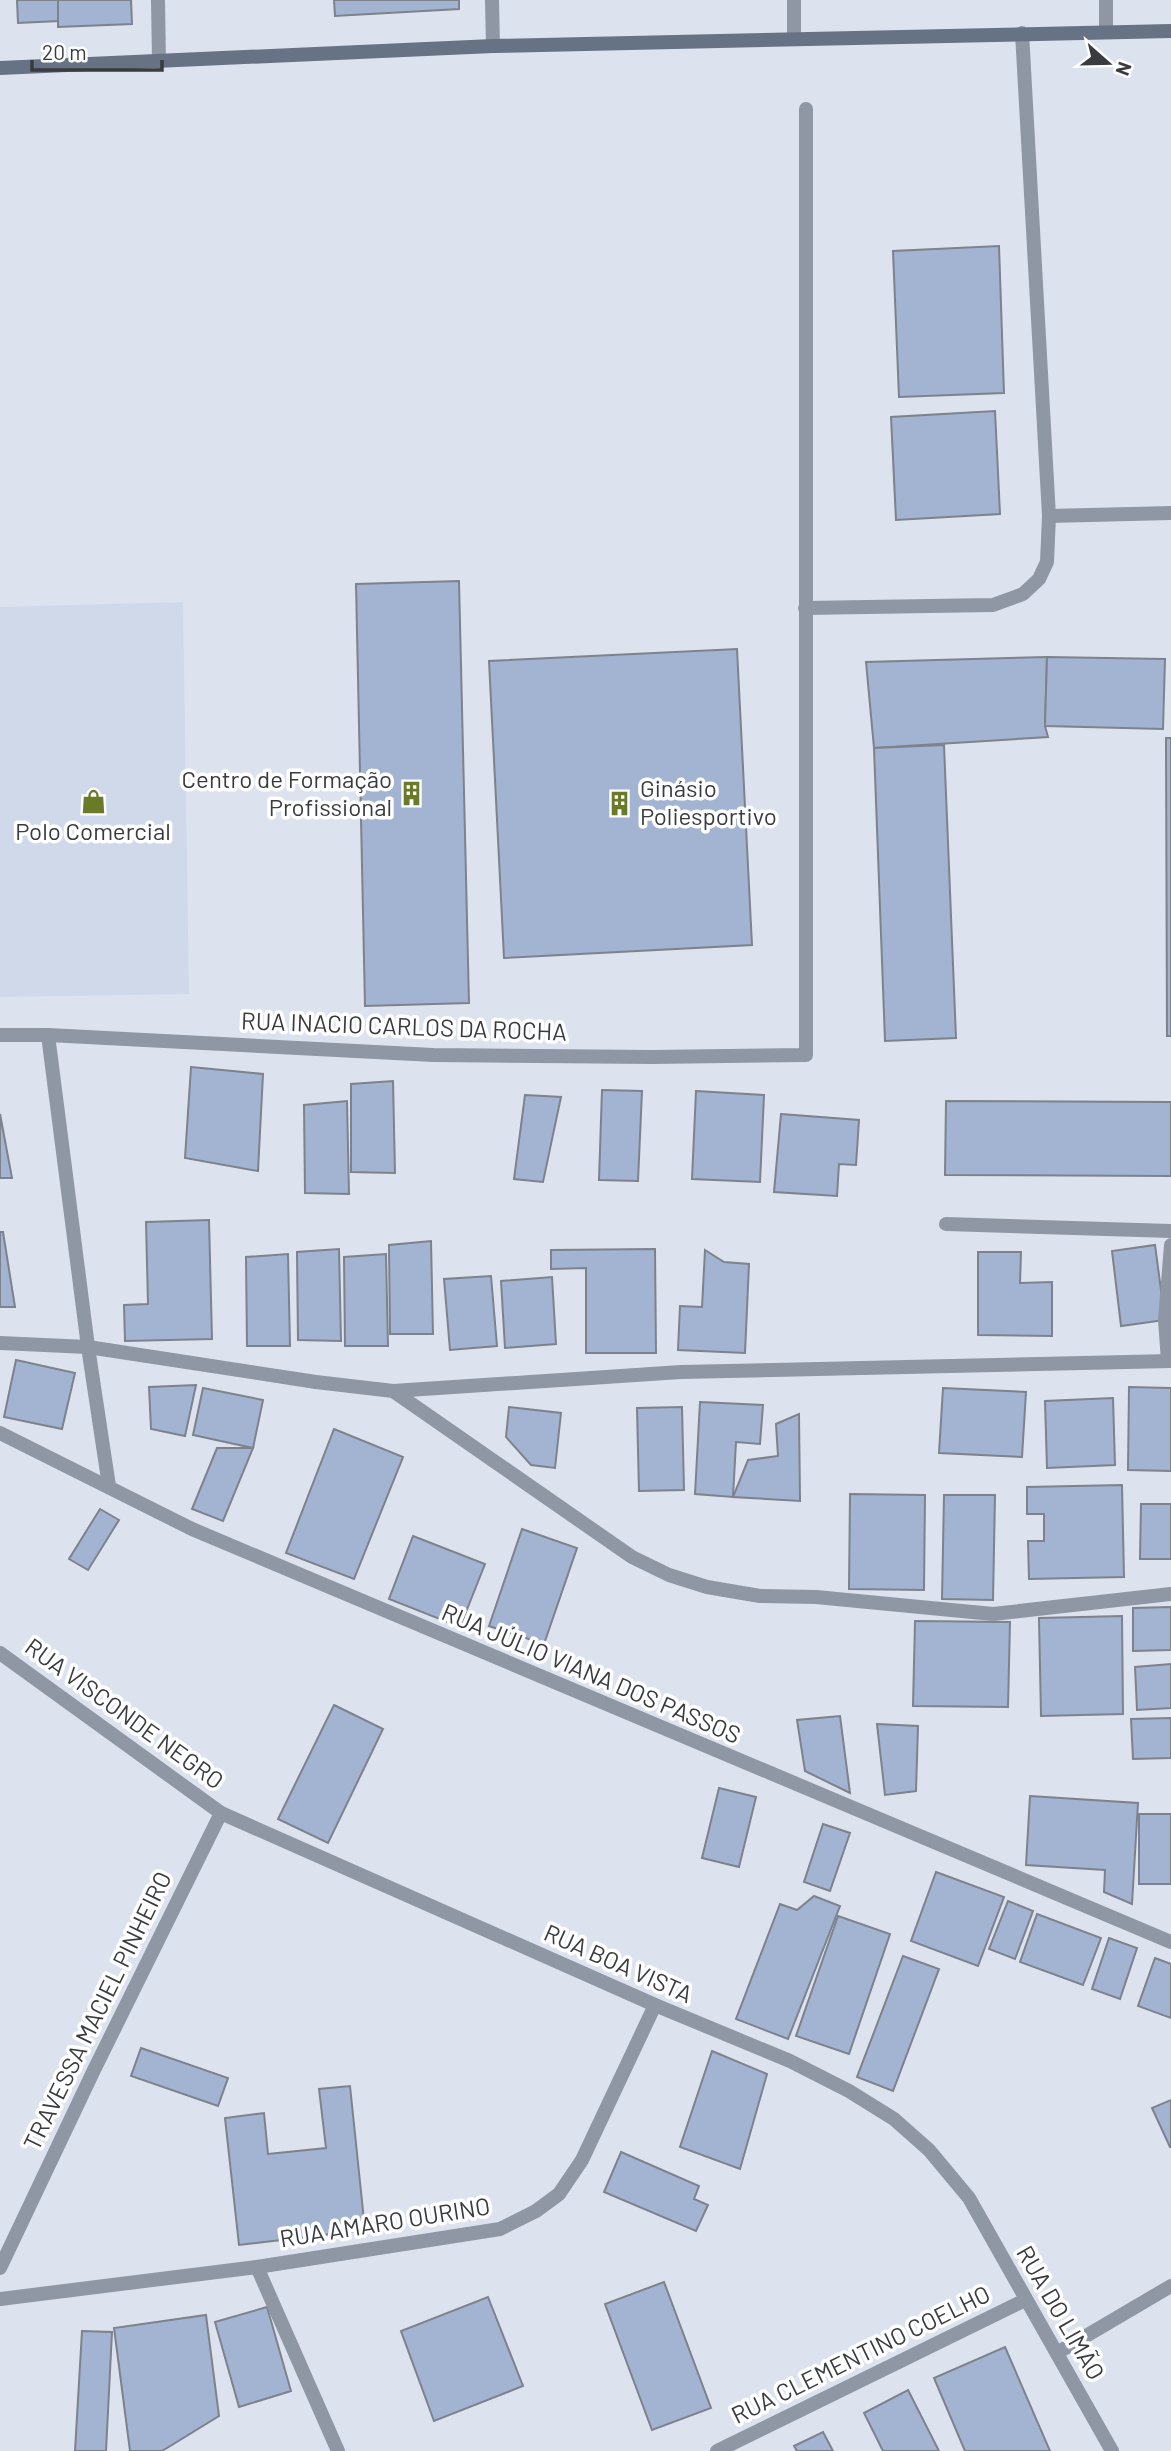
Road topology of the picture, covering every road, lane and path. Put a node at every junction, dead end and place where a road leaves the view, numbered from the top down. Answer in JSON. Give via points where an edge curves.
{"nodes":[{"id":1,"x":158,"y":0,"type":"edge"},
{"id":2,"x":492,"y":0,"type":"edge"},
{"id":3,"x":794,"y":0,"type":"edge"},
{"id":4,"x":1106,"y":0,"type":"edge"},
{"id":5,"x":1171,"y":31,"type":"edge"},
{"id":6,"x":1106,"y":32,"type":"junction"},
{"id":7,"x":1022,"y":33,"type":"junction"},
{"id":8,"x":794,"y":38,"type":"junction"},
{"id":9,"x":493,"y":46,"type":"junction"},
{"id":10,"x":159,"y":62,"type":"junction"},
{"id":11,"x":0,"y":68,"type":"edge"},
{"id":12,"x":806,"y":109,"type":"dead end"},
{"id":13,"x":1171,"y":513,"type":"edge"},
{"id":14,"x":1049,"y":516,"type":"junction"},
{"id":15,"x":805,"y":608,"type":"junction"},
{"id":16,"x":0,"y":1035,"type":"edge"},
{"id":17,"x":48,"y":1035,"type":"junction"},
{"id":18,"x":946,"y":1224,"type":"dead end"},
{"id":19,"x":1171,"y":1231,"type":"edge"},
{"id":20,"x":1171,"y":1245,"type":"edge"},
{"id":21,"x":0,"y":1343,"type":"edge"},
{"id":22,"x":88,"y":1346,"type":"junction"},
{"id":23,"x":1170,"y":1361,"type":"edge"},
{"id":24,"x":393,"y":1391,"type":"junction"},
{"id":25,"x":0,"y":1433,"type":"edge"},
{"id":26,"x":109,"y":1486,"type":"junction"},
{"id":27,"x":1171,"y":1594,"type":"edge"},
{"id":28,"x":0,"y":1653,"type":"edge"},
{"id":29,"x":221,"y":1812,"type":"junction"},
{"id":30,"x":1171,"y":1927,"type":"edge"},
{"id":31,"x":1151,"y":1933,"type":"junction"},
{"id":32,"x":1171,"y":1942,"type":"edge"},
{"id":33,"x":655,"y":2006,"type":"junction"},
{"id":34,"x":969,"y":2198,"type":"joint"},
{"id":35,"x":257,"y":2267,"type":"junction"},
{"id":36,"x":0,"y":2268,"type":"edge"},
{"id":37,"x":1171,"y":2286,"type":"edge"},
{"id":38,"x":0,"y":2299,"type":"edge"},
{"id":39,"x":1025,"y":2300,"type":"junction"},
{"id":40,"x":1057,"y":2353,"type":"junction"},
{"id":41,"x":338,"y":2451,"type":"edge"},
{"id":42,"x":717,"y":2451,"type":"edge"},
{"id":43,"x":1112,"y":2451,"type":"edge"}],
"edges":[{"from":1,"to":10,"type":"street"},
{"from":2,"to":9,"type":"street"},
{"from":3,"to":8,"type":"street"},
{"from":4,"to":6,"type":"street"},
{"from":5,"to":6,"type":"street"},
{"from":6,"to":7,"type":"street"},
{"from":7,"to":8,"type":"street"},
{"from":7,"to":14,"type":"street"},
{"from":8,"to":9,"type":"street"},
{"from":9,"to":10,"type":"street"},
{"from":10,"to":11,"type":"street"},
{"from":12,"to":15,"type":"street"},
{"from":13,"to":14,"type":"street"},
{"from":14,"to":15,"type":"street","via":[[1047,562],[1040,579],[1023,594],[993,605]]},
{"from":15,"to":17,"type":"street","name":"RUA INACIO CARLOS DA ROCHA","via":[[806,1055],[433,1055]]},
{"from":16,"to":17,"type":"street","name":"RUA INACIO CARLOS DA ROCHA"},
{"from":17,"to":22,"type":"street"},
{"from":18,"to":19,"type":"street"},
{"from":20,"to":23,"type":"street","via":[[1165,1320]]},
{"from":21,"to":22,"type":"street"},
{"from":22,"to":24,"type":"street"},
{"from":22,"to":26,"type":"street"},
{"from":23,"to":24,"type":"street","via":[[681,1372]]},
{"from":24,"to":27,"type":"street","via":[[632,1557],[707,1587],[760,1596],[993,1614]]},
{"from":25,"to":26,"type":"street","name":"RUA JÚLIO VIANA DOS PASSOS"},
{"from":26,"to":31,"type":"street","name":"RUA JÚLIO VIANA DOS PASSOS","via":[[204,1534]]},
{"from":28,"to":29,"type":"street","name":"RUA VISCONDE NEGRO"},
{"from":29,"to":33,"type":"street","name":"RUA BOA VISTA"},
{"from":29,"to":36,"type":"street","name":"TRAVESSA MACIEL PINHEIRO"},
{"from":30,"to":31,"type":"street"},
{"from":31,"to":32,"type":"street","name":"RUA JÚLIO VIANA DOS PASSOS"},
{"from":33,"to":34,"type":"street","name":"RUA BOA VISTA","via":[[790,2061],[849,2091],[894,2119],[929,2150]]},
{"from":33,"to":35,"type":"street","name":"RUA AMARO OURINO","via":[[582,2160],[559,2194],[536,2211],[500,2229]]},
{"from":34,"to":39,"type":"street","name":"RUA DO LIMÃO"},
{"from":35,"to":38,"type":"street","name":"RUA AMARO OURINO"},
{"from":35,"to":41,"type":"street"},
{"from":37,"to":40,"type":"street"},
{"from":39,"to":40,"type":"street","name":"RUA DO LIMÃO"},
{"from":39,"to":42,"type":"street","name":"RUA CLEMENTINO COELHO"},
{"from":40,"to":43,"type":"street","name":"RUA DO LIMÃO"}]}
